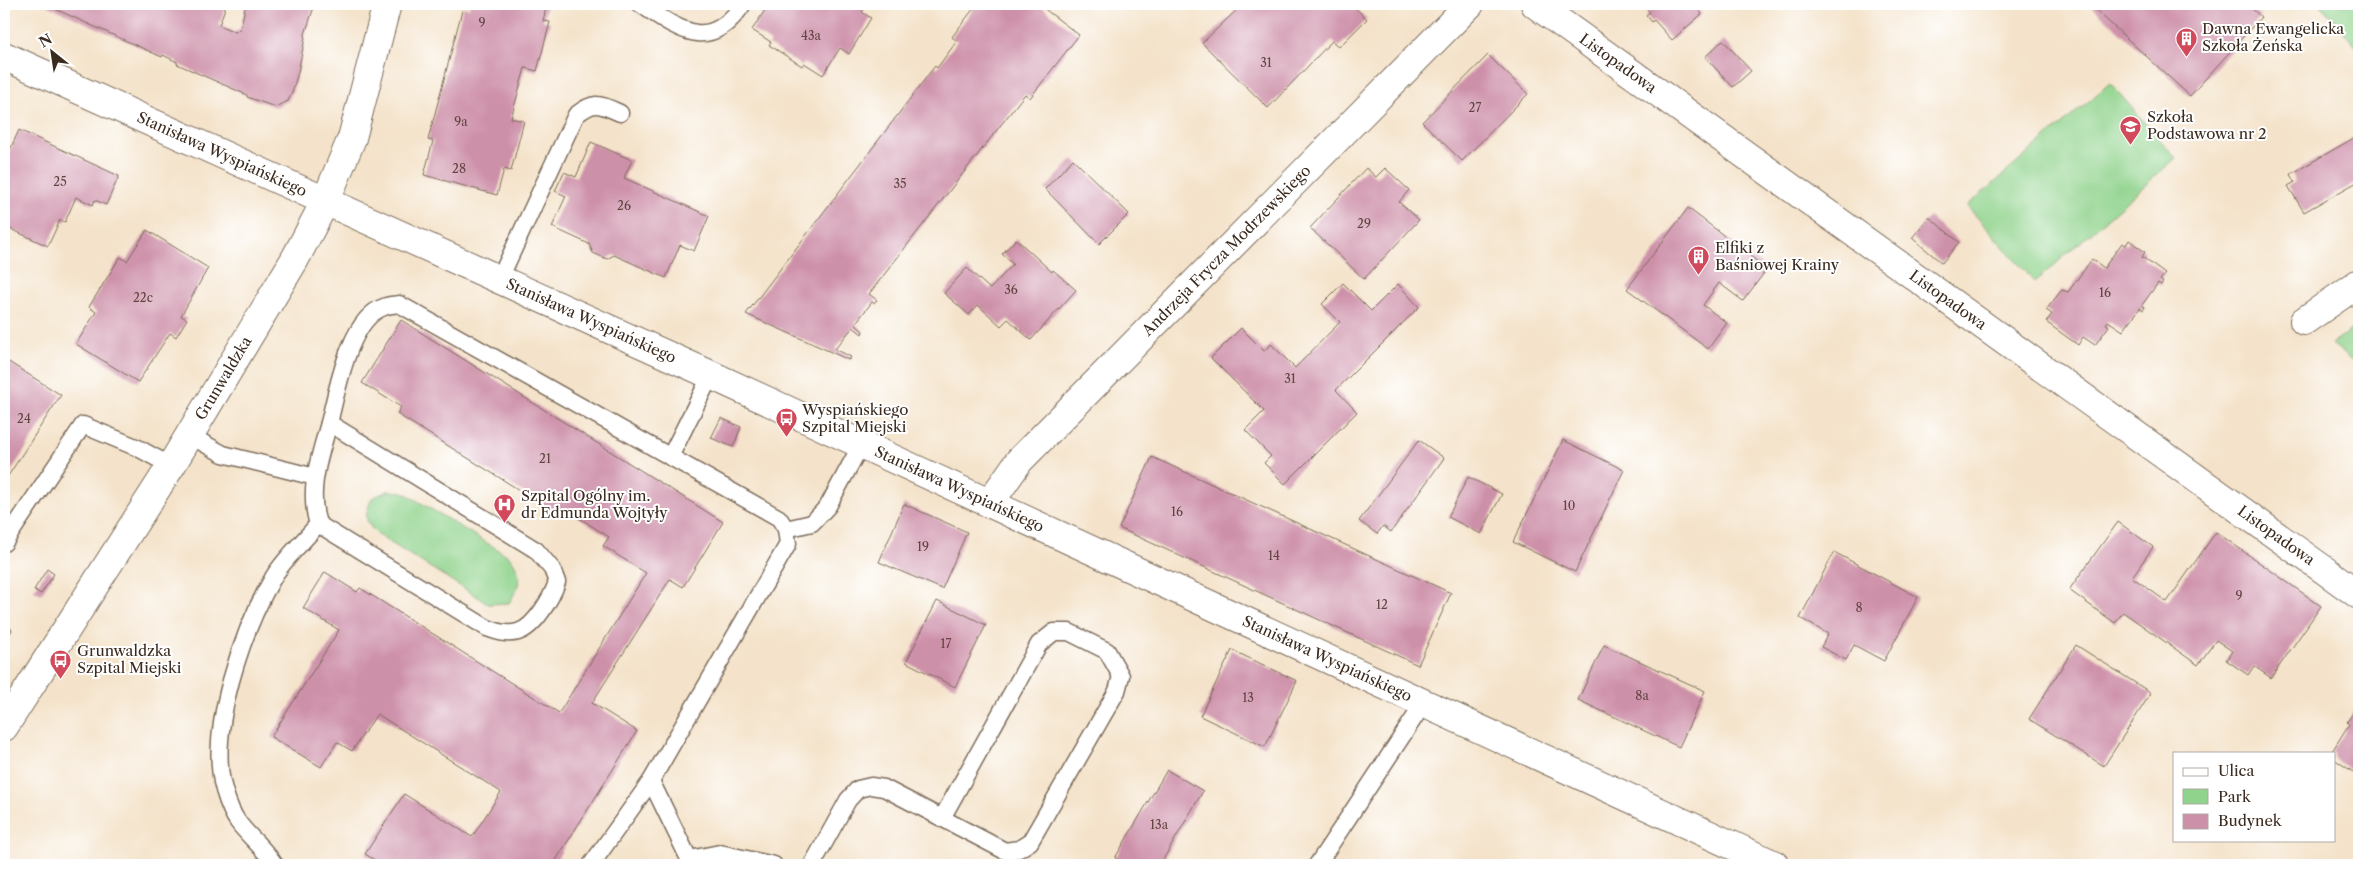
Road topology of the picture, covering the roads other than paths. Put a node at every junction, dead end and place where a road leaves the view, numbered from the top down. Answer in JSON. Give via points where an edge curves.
{"nodes":[{"id":1,"x":387,"y":4,"type":"edge"},
{"id":2,"x":640,"y":4,"type":"edge"},
{"id":3,"x":743,"y":4,"type":"edge"},
{"id":4,"x":1470,"y":4,"type":"edge"},
{"id":5,"x":1535,"y":4,"type":"edge"},
{"id":6,"x":4,"y":56,"type":"edge"},
{"id":7,"x":620,"y":113,"type":"dead end"},
{"id":8,"x":326,"y":200,"type":"junction"},
{"id":9,"x":500,"y":278,"type":"junction"},
{"id":10,"x":2359,"y":282,"type":"edge"},
{"id":11,"x":2304,"y":321,"type":"dead end"},
{"id":12,"x":711,"y":375,"type":"junction"},
{"id":13,"x":329,"y":423,"type":"junction"},
{"id":14,"x":189,"y":435,"type":"junction"},
{"id":15,"x":861,"y":445,"type":"junction"},
{"id":16,"x":670,"y":457,"type":"junction"},
{"id":17,"x":170,"y":466,"type":"junction"},
{"id":18,"x":315,"y":477,"type":"junction"},
{"id":19,"x":988,"y":504,"type":"junction"},
{"id":20,"x":318,"y":524,"type":"junction"},
{"id":21,"x":786,"y":529,"type":"junction"},
{"id":22,"x":4,"y":543,"type":"edge"},
{"id":23,"x":2359,"y":595,"type":"edge"},
{"id":24,"x":1424,"y":703,"type":"junction"},
{"id":25,"x":4,"y":727,"type":"edge"},
{"id":26,"x":651,"y":781,"type":"junction"},
{"id":27,"x":942,"y":818,"type":"junction"},
{"id":28,"x":691,"y":862,"type":"edge"},
{"id":29,"x":275,"y":865,"type":"edge"},
{"id":30,"x":591,"y":865,"type":"edge"},
{"id":31,"x":774,"y":865,"type":"edge"},
{"id":32,"x":812,"y":865,"type":"edge"},
{"id":33,"x":1317,"y":865,"type":"edge"},
{"id":34,"x":1775,"y":865,"type":"edge"}],
"edges":[{"from":1,"to":8,"type":"street","name":"Grunwaldzka","via":[[352,138]]},
{"from":2,"to":3,"type":"lane","via":[[681,30],[700,35],[720,27]]},
{"from":4,"to":19,"type":"street","name":"Andrzeja Frycza Modrzewskiego","via":[[1019,461]]},
{"from":5,"to":23,"type":"street","name":"Listopadowa"},
{"from":6,"to":8,"type":"street","name":"Stanisława Wyspiańskiego"},
{"from":7,"to":9,"type":"lane","via":[[597,104],[587,106],[576,115]]},
{"from":8,"to":9,"type":"street","name":"Stanisława Wyspiańskiego"},
{"from":8,"to":14,"type":"street","name":"Grunwaldzka","via":[[295,259]]},
{"from":9,"to":12,"type":"street","name":"Stanisława Wyspiańskiego"},
{"from":10,"to":11,"type":"street"},
{"from":12,"to":15,"type":"street","name":"Stanisława Wyspiańskiego"},
{"from":12,"to":16,"type":"lane"},
{"from":13,"to":16,"type":"lane","via":[[348,350],[369,317],[383,307],[399,304]]},
{"from":13,"to":18,"type":"lane"},
{"from":13,"to":20,"type":"lane","via":[[536,550],[552,569],[557,582],[552,596],[536,618],[521,631],[504,634],[487,628]]},
{"from":14,"to":17,"type":"street","name":"Grunwaldzka"},
{"from":14,"to":18,"type":"lane","via":[[223,454]]},
{"from":15,"to":19,"type":"street","name":"Stanisława Wyspiańskiego"},
{"from":15,"to":21,"type":"lane","via":[[828,506],[812,522]]},
{"from":16,"to":21,"type":"lane","via":[[779,518]]},
{"from":17,"to":22,"type":"lane","via":[[138,448],[83,425]]},
{"from":17,"to":25,"type":"street","name":"Grunwaldzka"},
{"from":18,"to":20,"type":"lane","via":[[314,511]]},
{"from":19,"to":24,"type":"street","name":"Stanisława Wyspiańskiego"},
{"from":20,"to":29,"type":"lane","via":[[274,576],[245,639],[226,698],[218,758],[224,790],[237,821]]},
{"from":21,"to":26,"type":"lane","via":[[788,544]]},
{"from":24,"to":33,"type":"lane"},
{"from":24,"to":34,"type":"street","name":"Stanisława Wyspiańskiego"},
{"from":26,"to":28,"type":"lane"},
{"from":26,"to":30,"type":"lane"},
{"from":27,"to":27,"type":"lane","via":[[1005,851],[1030,842],[1117,691],[1121,676],[1107,651],[1069,632],[1054,632],[1039,644]]},
{"from":27,"to":32,"type":"lane","via":[[884,788],[858,789],[848,800]]},
{"from":28,"to":31,"type":"lane","via":[[720,853]]}]}
